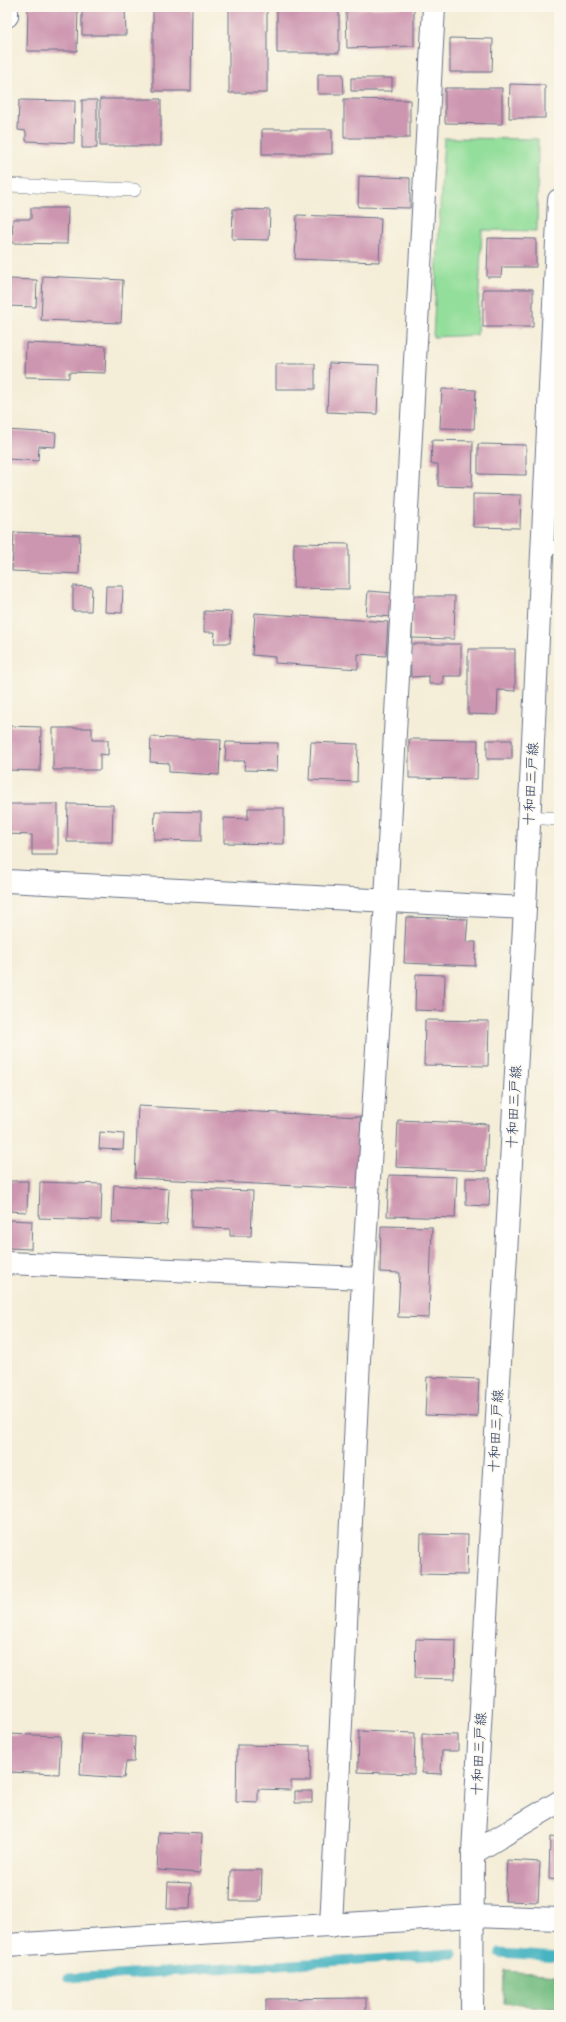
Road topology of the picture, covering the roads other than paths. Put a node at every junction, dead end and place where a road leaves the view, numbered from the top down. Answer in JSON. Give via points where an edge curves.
{"nodes":[{"id":1,"x":7,"y":7,"type":"edge"},
{"id":2,"x":434,"y":7,"type":"edge"},
{"id":3,"x":7,"y":16,"type":"edge"},
{"id":4,"x":7,"y":185,"type":"edge"},
{"id":5,"x":134,"y":190,"type":"dead end"},
{"id":6,"x":559,"y":200,"type":"edge"},
{"id":7,"x":556,"y":317,"type":"edge"},
{"id":8,"x":551,"y":548,"type":"edge"},
{"id":9,"x":529,"y":817,"type":"junction"},
{"id":10,"x":559,"y":819,"type":"edge"},
{"id":11,"x":7,"y":881,"type":"edge"},
{"id":12,"x":386,"y":900,"type":"junction"},
{"id":13,"x":525,"y":908,"type":"junction"},
{"id":14,"x":7,"y":1263,"type":"edge"},
{"id":15,"x":363,"y":1278,"type":"junction"},
{"id":16,"x":559,"y":1802,"type":"edge"},
{"id":17,"x":473,"y":1853,"type":"junction"},
{"id":18,"x":473,"y":1916,"type":"junction"},
{"id":19,"x":559,"y":1919,"type":"edge"},
{"id":20,"x":331,"y":1926,"type":"junction"},
{"id":21,"x":7,"y":1945,"type":"edge"},
{"id":22,"x":472,"y":2015,"type":"edge"}],
"edges":[{"from":1,"to":3,"type":"street"},
{"from":2,"to":12,"type":"street"},
{"from":4,"to":5,"type":"lane"},
{"from":6,"to":7,"type":"street","name":"十和田三戸線"},
{"from":7,"to":8,"type":"street","name":"十和田三戸線"},
{"from":8,"to":9,"type":"street","name":"十和田三戸線"},
{"from":9,"to":10,"type":"lane"},
{"from":9,"to":13,"type":"street","name":"十和田三戸線"},
{"from":11,"to":12,"type":"street"},
{"from":12,"to":13,"type":"street"},
{"from":12,"to":15,"type":"street"},
{"from":13,"to":17,"type":"street","name":"十和田三戸線"},
{"from":14,"to":15,"type":"street"},
{"from":15,"to":20,"type":"street"},
{"from":16,"to":17,"type":"street"},
{"from":17,"to":18,"type":"street","name":"十和田三戸線"},
{"from":18,"to":19,"type":"street"},
{"from":18,"to":20,"type":"street"},
{"from":18,"to":22,"type":"street","name":"十和田三戸線"},
{"from":20,"to":21,"type":"street"}]}
